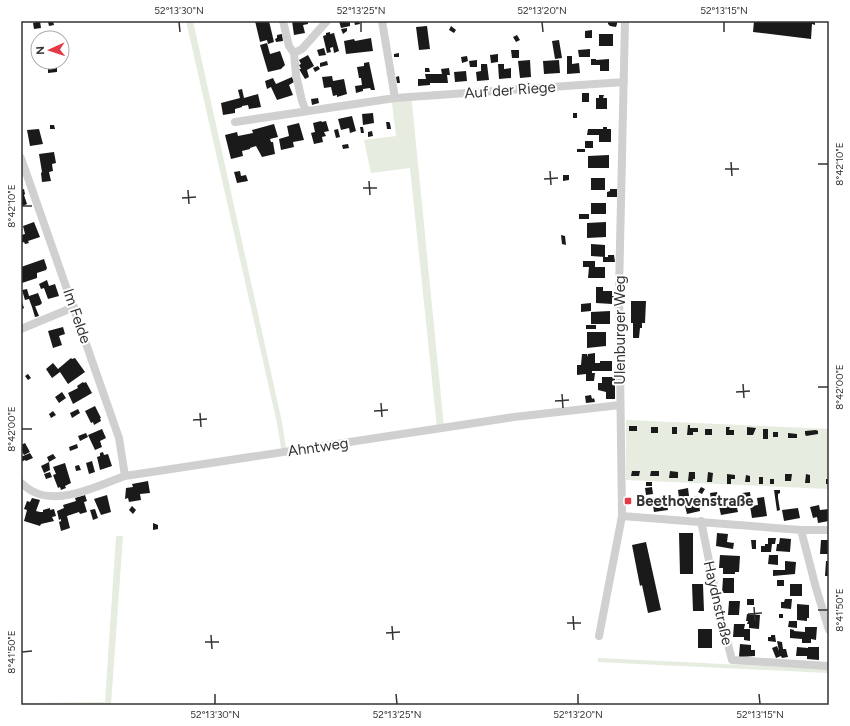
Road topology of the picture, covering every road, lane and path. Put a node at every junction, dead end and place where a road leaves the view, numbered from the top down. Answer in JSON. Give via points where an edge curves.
{"nodes":[{"id":1,"x":283,"y":21,"type":"edge"},
{"id":2,"x":327,"y":21,"type":"edge"},
{"id":3,"x":382,"y":21,"type":"edge"},
{"id":4,"x":625,"y":21,"type":"edge"},
{"id":5,"x":294,"y":52,"type":"junction"},
{"id":6,"x":624,"y":82,"type":"junction"},
{"id":7,"x":395,"y":98,"type":"junction"},
{"id":8,"x":306,"y":111,"type":"junction"},
{"id":9,"x":235,"y":122,"type":"dead end"},
{"id":10,"x":21,"y":158,"type":"edge"},
{"id":11,"x":74,"y":307,"type":"junction"},
{"id":12,"x":21,"y":329,"type":"edge"},
{"id":13,"x":620,"y":405,"type":"junction"},
{"id":14,"x":125,"y":476,"type":"junction"},
{"id":15,"x":21,"y":484,"type":"edge"},
{"id":16,"x":622,"y":516,"type":"junction"},
{"id":17,"x":701,"y":522,"type":"junction"},
{"id":18,"x":801,"y":530,"type":"junction"},
{"id":19,"x":829,"y":530,"type":"edge"},
{"id":20,"x":829,"y":630,"type":"edge"},
{"id":21,"x":599,"y":636,"type":"dead end"},
{"id":22,"x":829,"y":666,"type":"edge"}],
"edges":[{"from":1,"to":5,"type":"street","via":[[288,46]]},
{"from":2,"to":5,"type":"street","via":[[302,49]]},
{"from":3,"to":7,"type":"street"},
{"from":4,"to":6,"type":"street","name":"Ulenburger Weg"},
{"from":5,"to":8,"type":"street","via":[[296,75]]},
{"from":6,"to":7,"type":"street","name":"Auf der Riege"},
{"from":6,"to":13,"type":"street","name":"Ulenburger Weg","via":[[619,290]]},
{"from":7,"to":8,"type":"street","name":"Auf der Riege"},
{"from":8,"to":9,"type":"street","name":"Auf der Riege"},
{"from":10,"to":11,"type":"street","name":"Im Felde"},
{"from":11,"to":12,"type":"street"},
{"from":11,"to":14,"type":"street","name":"Im Felde","via":[[119,438]]},
{"from":13,"to":14,"type":"street","name":"Ahntweg","via":[[514,417]]},
{"from":13,"to":16,"type":"street","name":"Ulenburger Weg"},
{"from":14,"to":15,"type":"street","name":"Ahntweg","via":[[79,493],[63,496],[34,492]]},
{"from":16,"to":17,"type":"street"},
{"from":16,"to":21,"type":"street","name":"Ulenburger Weg"},
{"from":17,"to":18,"type":"street"},
{"from":17,"to":22,"type":"street","name":"Haydnstraße","via":[[732,660]]},
{"from":18,"to":19,"type":"street"},
{"from":18,"to":20,"type":"street"}]}
